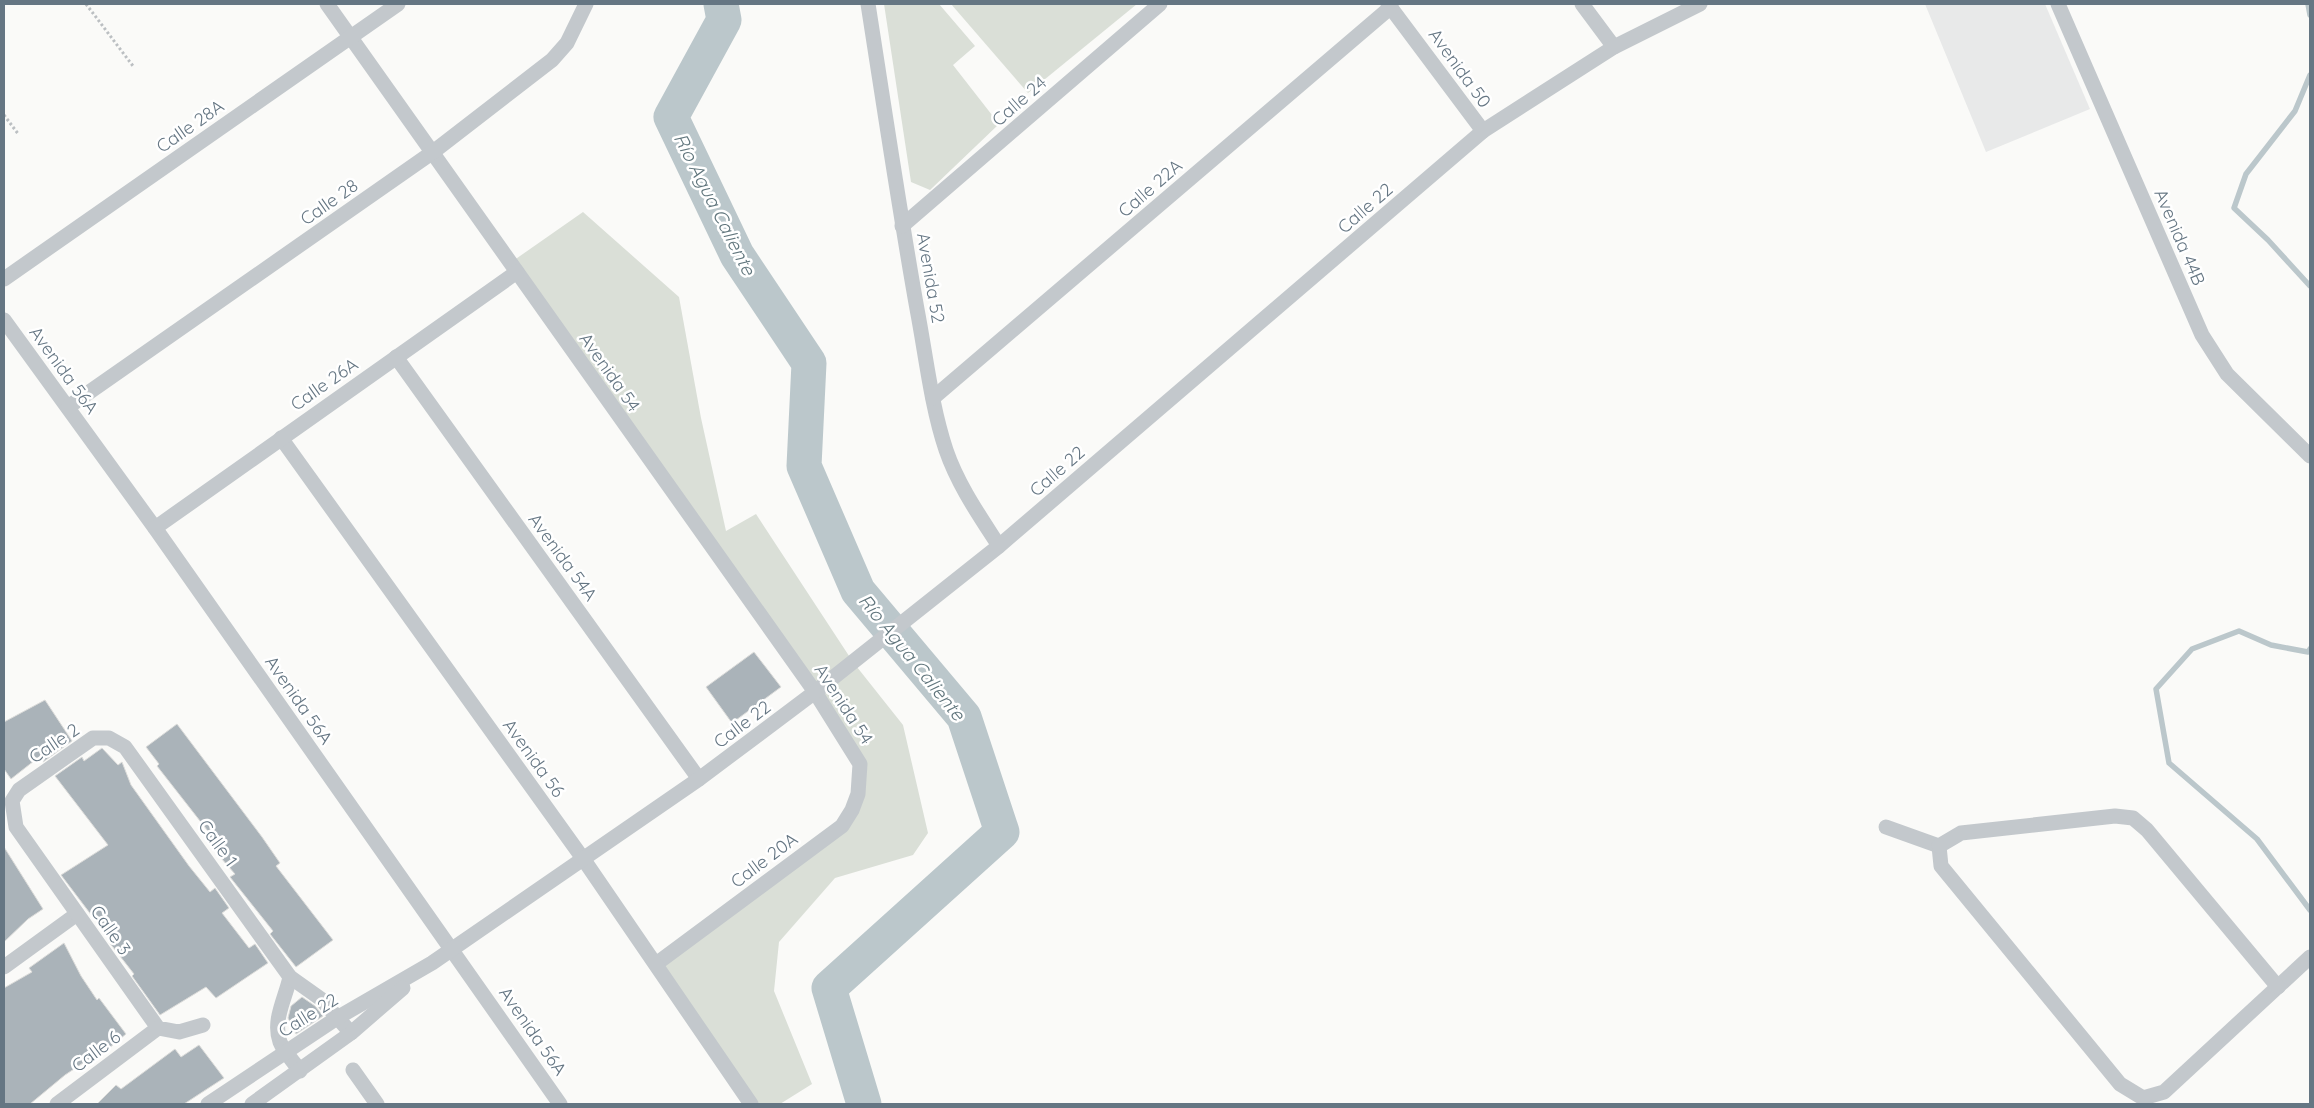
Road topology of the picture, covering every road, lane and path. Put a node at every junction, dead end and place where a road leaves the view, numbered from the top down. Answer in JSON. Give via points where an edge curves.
{"nodes":[{"id":1,"x":86,"y":4,"type":"edge"},
{"id":2,"x":327,"y":4,"type":"edge"},
{"id":3,"x":398,"y":4,"type":"edge"},
{"id":4,"x":586,"y":4,"type":"edge"},
{"id":5,"x":868,"y":4,"type":"edge"},
{"id":6,"x":1160,"y":4,"type":"edge"},
{"id":7,"x":1582,"y":4,"type":"edge"},
{"id":8,"x":1700,"y":4,"type":"edge"},
{"id":9,"x":2058,"y":4,"type":"edge"},
{"id":10,"x":1390,"y":5,"type":"edge"},
{"id":11,"x":351,"y":37,"type":"junction"},
{"id":12,"x":1614,"y":47,"type":"junction"},
{"id":13,"x":133,"y":66,"type":"dead end"},
{"id":14,"x":4,"y":115,"type":"edge"},
{"id":15,"x":1483,"y":131,"type":"junction"},
{"id":16,"x":19,"y":134,"type":"dead end"},
{"id":17,"x":433,"y":152,"type":"junction"},
{"id":18,"x":902,"y":226,"type":"junction"},
{"id":19,"x":517,"y":272,"type":"junction"},
{"id":20,"x":4,"y":279,"type":"edge"},
{"id":21,"x":4,"y":320,"type":"edge"},
{"id":22,"x":396,"y":357,"type":"junction"},
{"id":23,"x":933,"y":398,"type":"junction"},
{"id":24,"x":68,"y":407,"type":"junction"},
{"id":25,"x":281,"y":438,"type":"junction"},
{"id":26,"x":2310,"y":456,"type":"edge"},
{"id":27,"x":155,"y":528,"type":"junction"},
{"id":28,"x":999,"y":546,"type":"junction"},
{"id":29,"x":816,"y":692,"type":"junction"},
{"id":30,"x":109,"y":738,"type":"joint"},
{"id":31,"x":860,"y":764,"type":"joint"},
{"id":32,"x":699,"y":779,"type":"junction"},
{"id":33,"x":13,"y":813,"type":"joint"},
{"id":34,"x":1886,"y":827,"type":"dead end"},
{"id":35,"x":1939,"y":846,"type":"junction"},
{"id":36,"x":584,"y":860,"type":"junction"},
{"id":37,"x":77,"y":914,"type":"junction"},
{"id":38,"x":452,"y":949,"type":"junction"},
{"id":39,"x":2308,"y":959,"type":"edge"},
{"id":40,"x":432,"y":963,"type":"junction"},
{"id":41,"x":656,"y":964,"type":"junction"},
{"id":42,"x":4,"y":968,"type":"edge"},
{"id":43,"x":290,"y":977,"type":"junction"},
{"id":44,"x":2278,"y":987,"type":"junction"},
{"id":45,"x":337,"y":1018,"type":"junction"},
{"id":46,"x":203,"y":1025,"type":"dead end"},
{"id":47,"x":158,"y":1028,"type":"junction"},
{"id":48,"x":351,"y":1033,"type":"junction"},
{"id":49,"x":286,"y":1050,"type":"junction"},
{"id":50,"x":300,"y":1070,"type":"junction"},
{"id":51,"x":353,"y":1070,"type":"dead end"},
{"id":52,"x":57,"y":1104,"type":"edge"},
{"id":53,"x":208,"y":1104,"type":"edge"},
{"id":54,"x":252,"y":1104,"type":"edge"},
{"id":55,"x":377,"y":1104,"type":"edge"},
{"id":56,"x":560,"y":1104,"type":"edge"},
{"id":57,"x":751,"y":1104,"type":"edge"}],
"edges":[{"from":1,"to":13,"type":"path"},
{"from":2,"to":11,"type":"street","name":"Avenida 54"},
{"from":3,"to":11,"type":"street","name":"Calle 28A"},
{"from":4,"to":17,"type":"street","name":"Calle 28","via":[[567,44],[552,60]]},
{"from":5,"to":18,"type":"street","name":"Avenida 52"},
{"from":6,"to":18,"type":"street","name":"Calle 24"},
{"from":7,"to":12,"type":"street"},
{"from":8,"to":12,"type":"street","name":"Calle 22"},
{"from":9,"to":26,"type":"street","name":"Avenida 44B","via":[[2202,335],[2227,374]]},
{"from":10,"to":15,"type":"street","name":"Avenida 50"},
{"from":10,"to":23,"type":"street","name":"Calle 22A"},
{"from":11,"to":17,"type":"street","name":"Avenida 54"},
{"from":11,"to":20,"type":"street","name":"Calle 28A"},
{"from":12,"to":15,"type":"street","name":"Calle 22"},
{"from":14,"to":16,"type":"path"},
{"from":15,"to":28,"type":"street","name":"Calle 22"},
{"from":17,"to":19,"type":"street","name":"Avenida 54"},
{"from":17,"to":24,"type":"street","name":"Calle 28"},
{"from":18,"to":23,"type":"street","name":"Avenida 52"},
{"from":19,"to":22,"type":"street","name":"Calle 26A"},
{"from":19,"to":29,"type":"street","name":"Avenida 54"},
{"from":21,"to":24,"type":"street","name":"Avenida 56A"},
{"from":22,"to":25,"type":"street","name":"Calle 26A"},
{"from":22,"to":32,"type":"street","name":"Avenida 54A"},
{"from":23,"to":28,"type":"street","name":"Avenida 52","via":[[946,449],[956,473]]},
{"from":24,"to":27,"type":"street","name":"Avenida 56A"},
{"from":25,"to":27,"type":"street","name":"Calle 26A"},
{"from":25,"to":36,"type":"street","name":"Avenida 56"},
{"from":27,"to":38,"type":"street","name":"Avenida 56A"},
{"from":28,"to":29,"type":"street","name":"Calle 22"},
{"from":29,"to":31,"type":"street","name":"Avenida 54"},
{"from":29,"to":32,"type":"street","name":"Calle 22"},
{"from":30,"to":33,"type":"street","name":"Calle 2","via":[[93,738],[18,790],[12,801]]},
{"from":30,"to":43,"type":"street","name":"Calle 1","via":[[125,747]]},
{"from":31,"to":41,"type":"street","name":"Calle 20A","via":[[858,794],[842,826]]},
{"from":32,"to":36,"type":"street","name":"Calle 22"},
{"from":33,"to":37,"type":"street","name":"Calle 3","via":[[16,827]]},
{"from":34,"to":35,"type":"street"},
{"from":35,"to":44,"type":"street","via":[[1961,833],[2115,816],[2133,818],[2147,830]]},
{"from":35,"to":44,"type":"street","via":[[1941,866],[2120,1084],[2143,1098],[2164,1092]]},
{"from":36,"to":38,"type":"street","name":"Calle 22"},
{"from":36,"to":41,"type":"street","name":"Avenida 56"},
{"from":37,"to":42,"type":"street"},
{"from":37,"to":47,"type":"street","name":"Calle 3"},
{"from":38,"to":40,"type":"street","name":"Calle 22"},
{"from":38,"to":56,"type":"street","name":"Avenida 56A"},
{"from":39,"to":44,"type":"street"},
{"from":40,"to":45,"type":"street","name":"Calle 22"},
{"from":40,"to":48,"type":"street","name":"Calle 22"},
{"from":41,"to":57,"type":"street","name":"Avenida 56"},
{"from":43,"to":45,"type":"street","name":"Calle 1","via":[[321,999]]},
{"from":43,"to":49,"type":"street","via":[[278,1018],[280,1042]]},
{"from":45,"to":48,"type":"street","name":"Calle 1"},
{"from":45,"to":49,"type":"street","name":"Calle 22"},
{"from":46,"to":47,"type":"street","via":[[179,1032]]},
{"from":47,"to":52,"type":"street","name":"Calle 6"},
{"from":48,"to":50,"type":"street","name":"Calle 22"},
{"from":49,"to":50,"type":"street"},
{"from":49,"to":53,"type":"street","name":"Calle 22"},
{"from":50,"to":54,"type":"street","name":"Calle 22"},
{"from":51,"to":55,"type":"street"}]}
